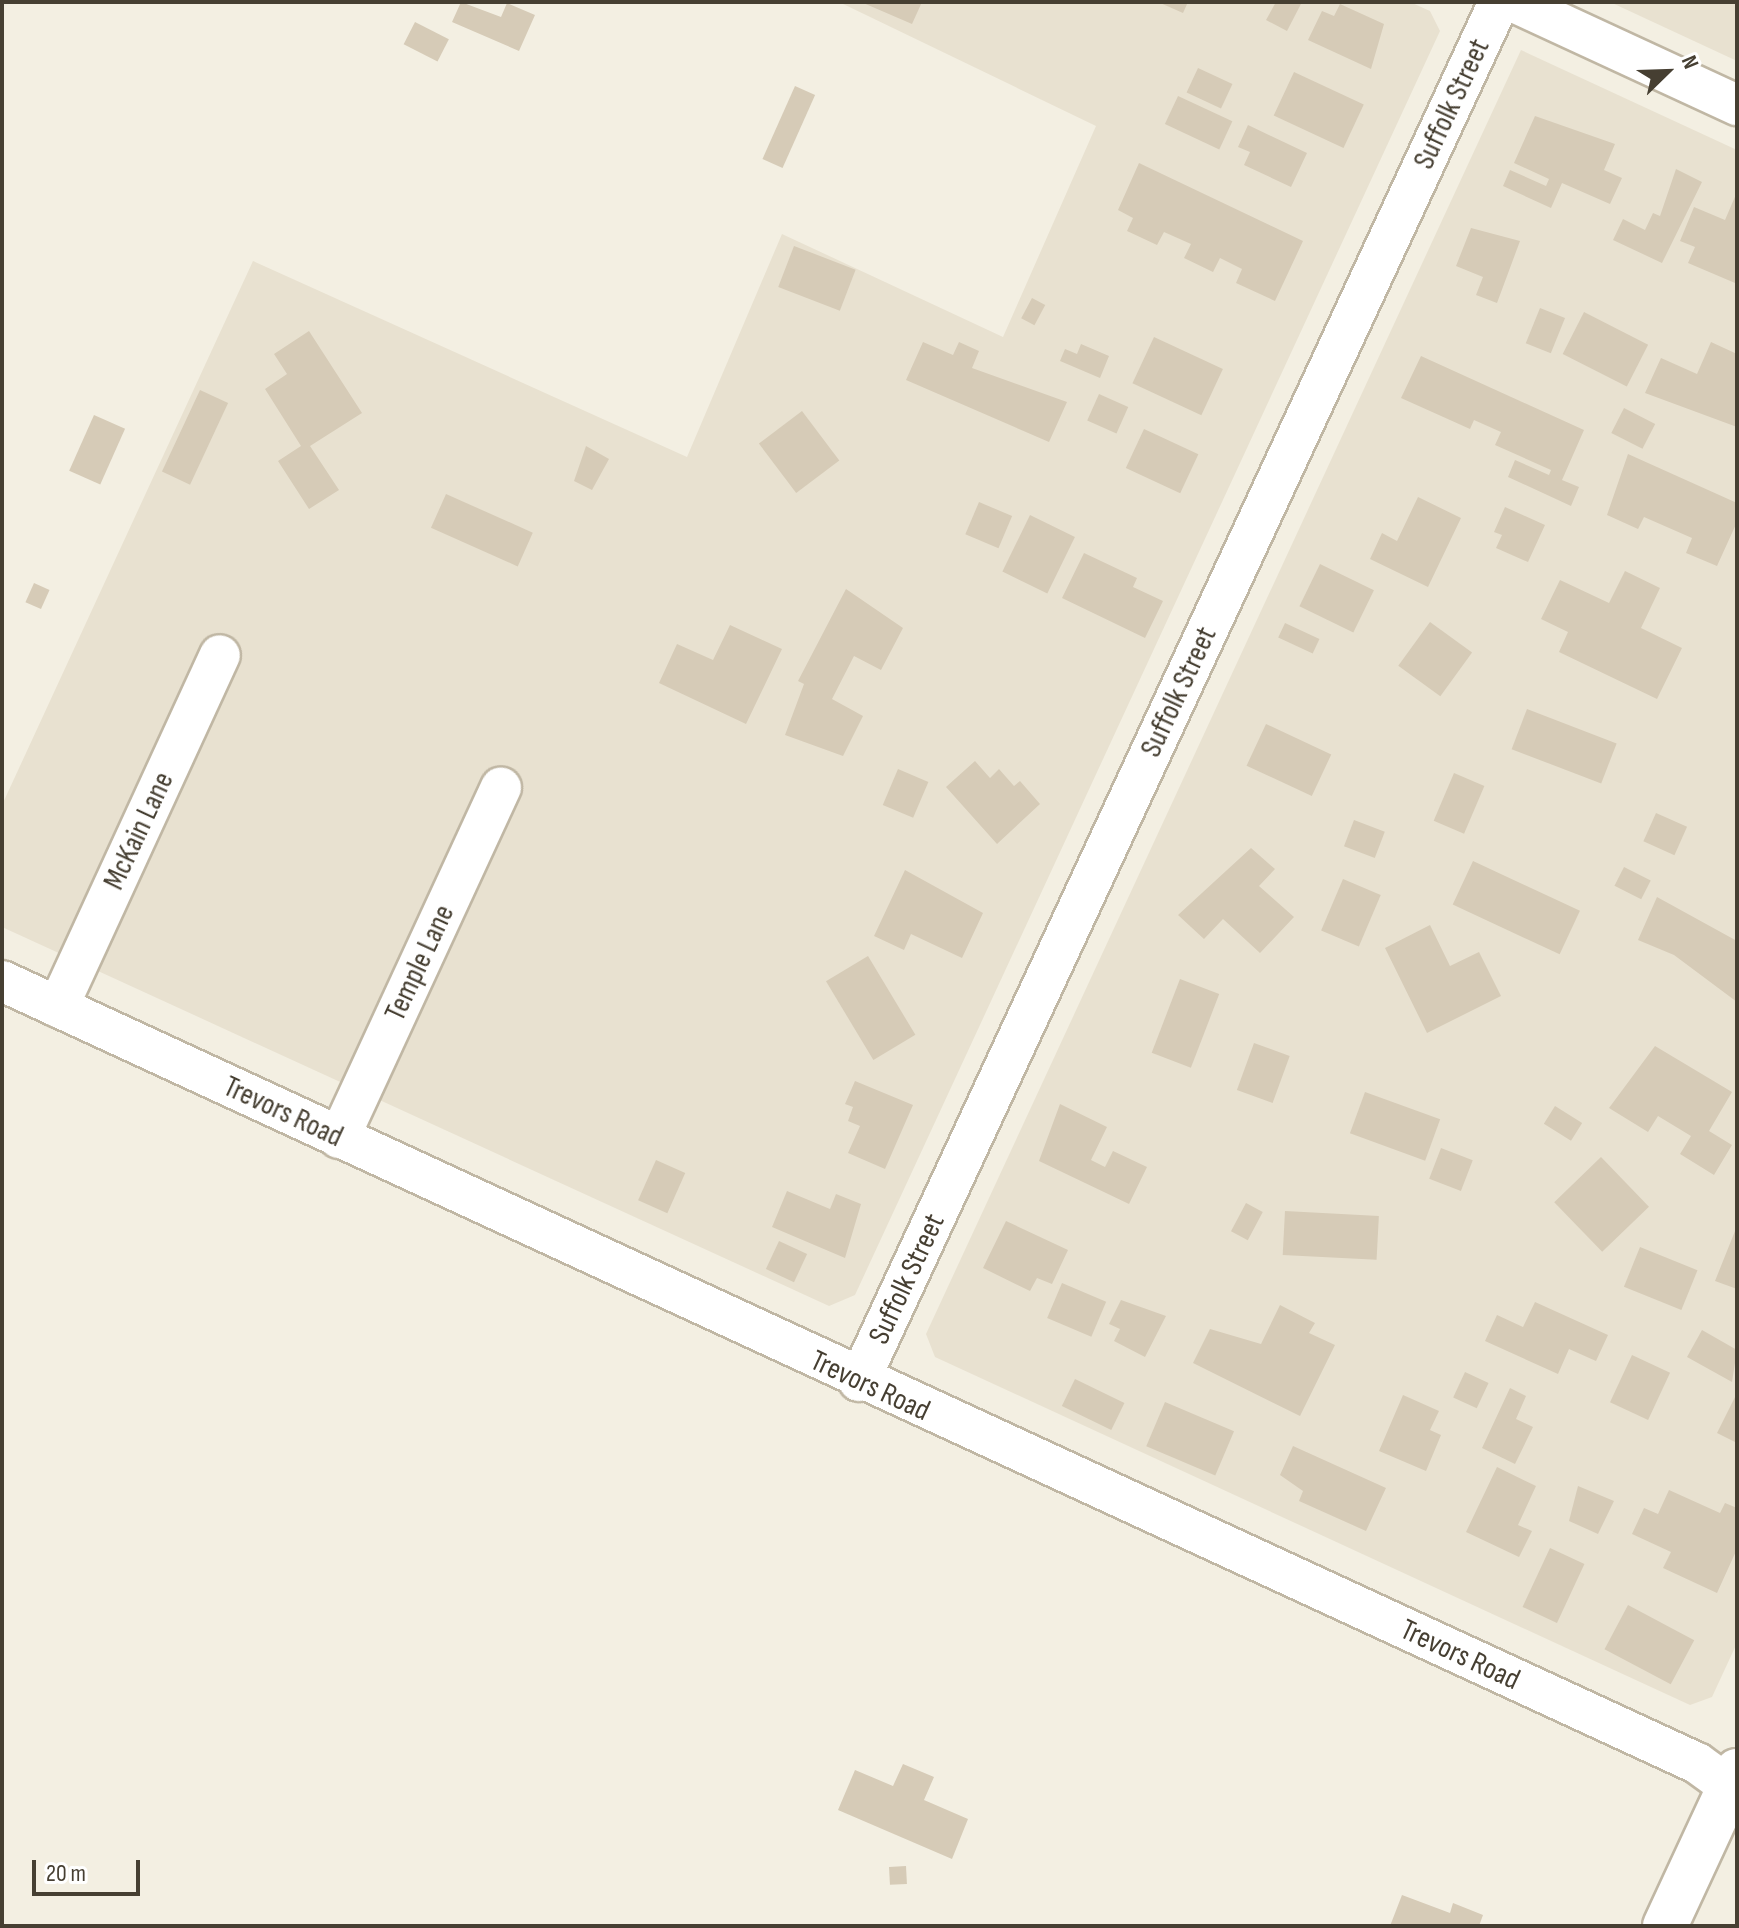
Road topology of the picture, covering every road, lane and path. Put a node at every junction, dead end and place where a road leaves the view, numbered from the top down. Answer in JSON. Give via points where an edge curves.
{"nodes":[{"id":1,"x":1499,"y":2,"type":"edge"},
{"id":2,"x":1514,"y":2,"type":"edge"},
{"id":3,"x":1737,"y":105,"type":"edge"},
{"id":4,"x":220,"y":655,"type":"dead end"},
{"id":5,"x":501,"y":788,"type":"dead end"},
{"id":6,"x":2,"y":981,"type":"edge"},
{"id":7,"x":58,"y":1007,"type":"junction"},
{"id":8,"x":339,"y":1138,"type":"junction"},
{"id":9,"x":859,"y":1381,"type":"junction"},
{"id":10,"x":1735,"y":1783,"type":"edge"},
{"id":11,"x":1665,"y":1926,"type":"edge"}],
"edges":[{"from":1,"to":9,"type":"street","name":"Suffolk Street"},
{"from":2,"to":3,"type":"street"},
{"from":4,"to":7,"type":"street","name":"McKain Lane"},
{"from":5,"to":8,"type":"street","name":"Temple Lane"},
{"from":6,"to":7,"type":"street","name":"Trevors Road"},
{"from":7,"to":8,"type":"street","name":"Trevors Road"},
{"from":8,"to":9,"type":"street","name":"Trevors Road"},
{"from":9,"to":10,"type":"street","name":"Trevors Road"},
{"from":10,"to":11,"type":"street"}]}
